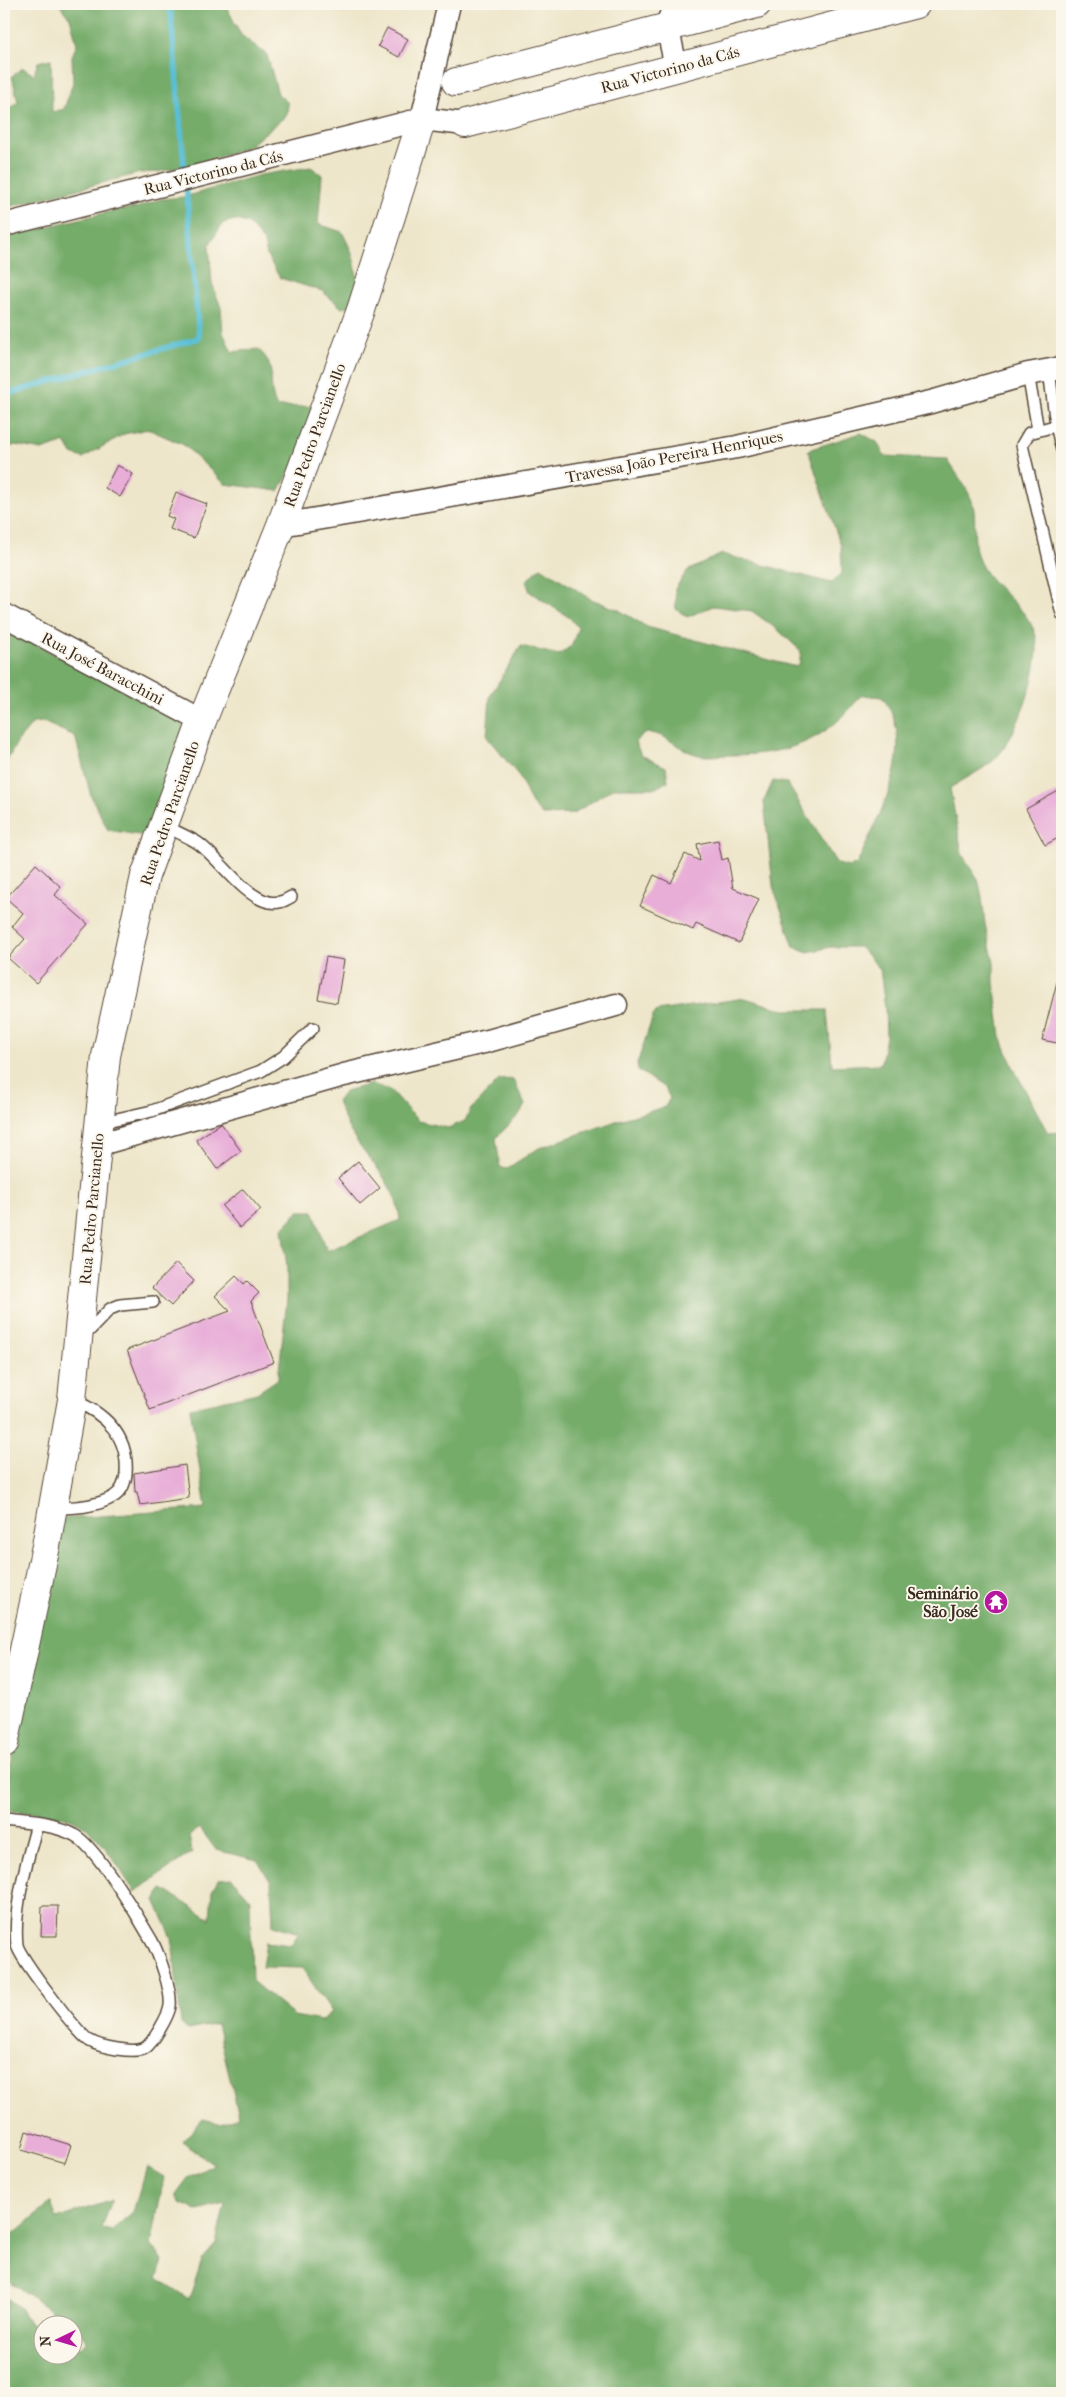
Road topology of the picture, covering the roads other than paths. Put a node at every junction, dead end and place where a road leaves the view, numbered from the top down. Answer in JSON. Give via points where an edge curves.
{"nodes":[{"id":1,"x":448,"y":4,"type":"edge"},
{"id":2,"x":757,"y":4,"type":"edge"},
{"id":3,"x":916,"y":4,"type":"edge"},
{"id":4,"x":671,"y":15,"type":"edge"},
{"id":5,"x":676,"y":67,"type":"junction"},
{"id":6,"x":456,"y":82,"type":"joint"},
{"id":7,"x":422,"y":119,"type":"junction"},
{"id":8,"x":465,"y":124,"type":"joint"},
{"id":9,"x":4,"y":224,"type":"edge"},
{"id":10,"x":1047,"y":371,"type":"edge"},
{"id":11,"x":1059,"y":424,"type":"edge"},
{"id":12,"x":1038,"y":430,"type":"junction"},
{"id":13,"x":1062,"y":450,"type":"edge"},
{"id":14,"x":281,"y":525,"type":"junction"},
{"id":15,"x":1062,"y":614,"type":"edge"},
{"id":16,"x":4,"y":615,"type":"edge"},
{"id":17,"x":202,"y":721,"type":"junction"},
{"id":18,"x":163,"y":825,"type":"junction"},
{"id":19,"x":291,"y":897,"type":"dead end"},
{"id":20,"x":616,"y":1005,"type":"dead end"},
{"id":21,"x":313,"y":1028,"type":"dead end"},
{"id":22,"x":98,"y":1134,"type":"junction"},
{"id":23,"x":153,"y":1302,"type":"dead end"},
{"id":24,"x":78,"y":1342,"type":"junction"},
{"id":25,"x":72,"y":1400,"type":"junction"},
{"id":26,"x":54,"y":1508,"type":"junction"},
{"id":27,"x":4,"y":1744,"type":"edge"},
{"id":28,"x":4,"y":1821,"type":"edge"},
{"id":29,"x":36,"y":1826,"type":"junction"}],
"edges":[{"from":1,"to":7,"type":"street","name":"Rua Pedro Parcianello"},
{"from":2,"to":4,"type":"street"},
{"from":3,"to":5,"type":"street","name":"Rua Victorino da Cás"},
{"from":4,"to":5,"type":"street"},
{"from":4,"to":6,"type":"street"},
{"from":5,"to":8,"type":"street","name":"Rua Victorino da Cás"},
{"from":6,"to":7,"type":"street"},
{"from":7,"to":8,"type":"street","name":"Rua Victorino da Cás"},
{"from":7,"to":9,"type":"street","name":"Rua Victorino da Cás"},
{"from":7,"to":14,"type":"street","name":"Rua Pedro Parcianello","via":[[361,310]]},
{"from":10,"to":11,"type":"lane"},
{"from":10,"to":12,"type":"lane"},
{"from":10,"to":14,"type":"street","name":"Travessa João Pereira Henriques","via":[[737,447]]},
{"from":11,"to":12,"type":"lane"},
{"from":11,"to":13,"type":"lane"},
{"from":12,"to":15,"type":"lane","via":[[1029,433],[1022,445]]},
{"from":14,"to":17,"type":"street","name":"Rua Pedro Parcianello"},
{"from":16,"to":17,"type":"street","name":"Rua José Baracchini"},
{"from":17,"to":18,"type":"street","name":"Rua Pedro Parcianello"},
{"from":18,"to":19,"type":"lane","via":[[197,842],[239,884],[268,902],[281,902]]},
{"from":18,"to":22,"type":"street","name":"Rua Pedro Parcianello","via":[[142,885],[106,1056]]},
{"from":20,"to":22,"type":"street","via":[[488,1041]]},
{"from":21,"to":22,"type":"lane","via":[[283,1057],[261,1071]]},
{"from":22,"to":24,"type":"street","name":"Rua Pedro Parcianello"},
{"from":23,"to":24,"type":"lane","via":[[110,1309]]},
{"from":24,"to":25,"type":"street","name":"Rua Pedro Parcianello"},
{"from":25,"to":26,"type":"street","name":"Rua Pedro Parcianello"},
{"from":25,"to":26,"type":"lane","via":[[108,1421],[121,1440],[127,1458],[125,1484],[115,1496],[98,1503]]},
{"from":26,"to":27,"type":"street","name":"Rua Pedro Parcianello"},
{"from":28,"to":29,"type":"lane"},
{"from":29,"to":29,"type":"lane","via":[[16,1918],[18,1947],[35,1977],[90,2041],[131,2052],[146,2047],[164,2022],[170,2007],[169,1990],[152,1942],[97,1854],[75,1835]]}]}
